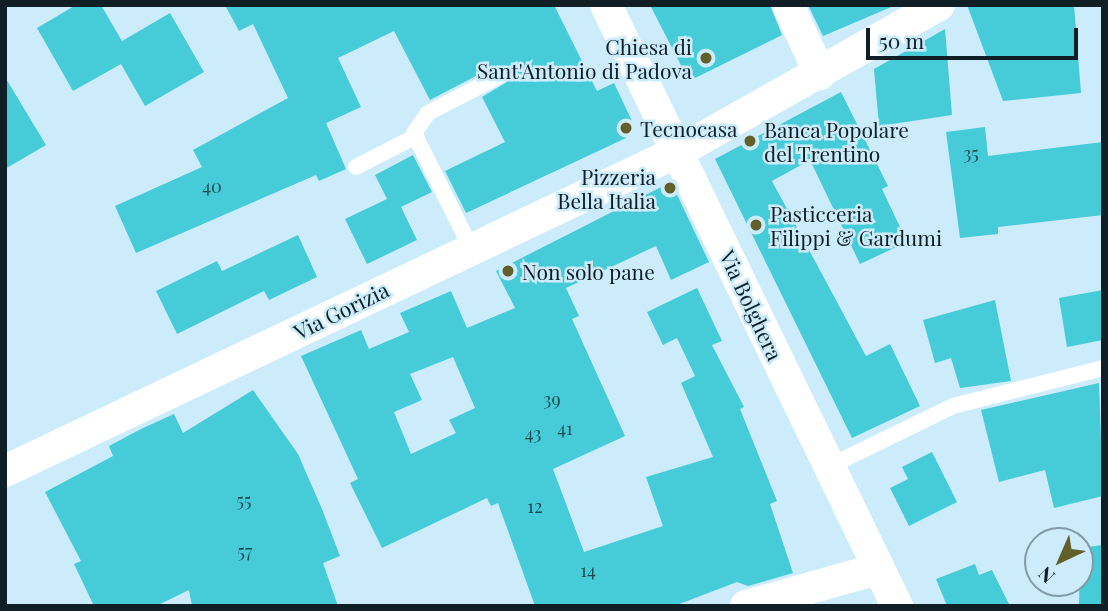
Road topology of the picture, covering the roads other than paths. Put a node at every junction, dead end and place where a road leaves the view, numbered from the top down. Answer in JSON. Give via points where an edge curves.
{"nodes":[{"id":1,"x":606,"y":5,"type":"edge"},
{"id":2,"x":788,"y":5,"type":"edge"},
{"id":3,"x":939,"y":5,"type":"edge"},
{"id":4,"x":821,"y":74,"type":"junction"},
{"id":5,"x":499,"y":76,"type":"dead end"},
{"id":6,"x":416,"y":136,"type":"junction"},
{"id":7,"x":679,"y":151,"type":"junction"},
{"id":8,"x":356,"y":167,"type":"dead end"},
{"id":9,"x":471,"y":248,"type":"junction"},
{"id":10,"x":1103,"y":368,"type":"edge"},
{"id":11,"x":828,"y":467,"type":"junction"},
{"id":12,"x":5,"y":471,"type":"edge"},
{"id":13,"x":878,"y":569,"type":"junction"},
{"id":14,"x":746,"y":606,"type":"edge"},
{"id":15,"x":897,"y":606,"type":"edge"}],
"edges":[{"from":1,"to":7,"type":"street","name":"Via Bolghera"},
{"from":2,"to":4,"type":"street"},
{"from":3,"to":4,"type":"street","name":"Via Gorizia"},
{"from":4,"to":7,"type":"street","name":"Via Gorizia"},
{"from":5,"to":6,"type":"lane","via":[[428,113]]},
{"from":6,"to":8,"type":"lane"},
{"from":6,"to":9,"type":"lane"},
{"from":7,"to":9,"type":"street","name":"Via Gorizia"},
{"from":7,"to":11,"type":"street","name":"Via Bolghera"},
{"from":9,"to":12,"type":"street","name":"Via Gorizia"},
{"from":10,"to":11,"type":"lane","via":[[953,406]]},
{"from":11,"to":13,"type":"street","name":"Via Bolghera"},
{"from":13,"to":14,"type":"street"},
{"from":13,"to":15,"type":"street","name":"Via Bolghera"}]}
